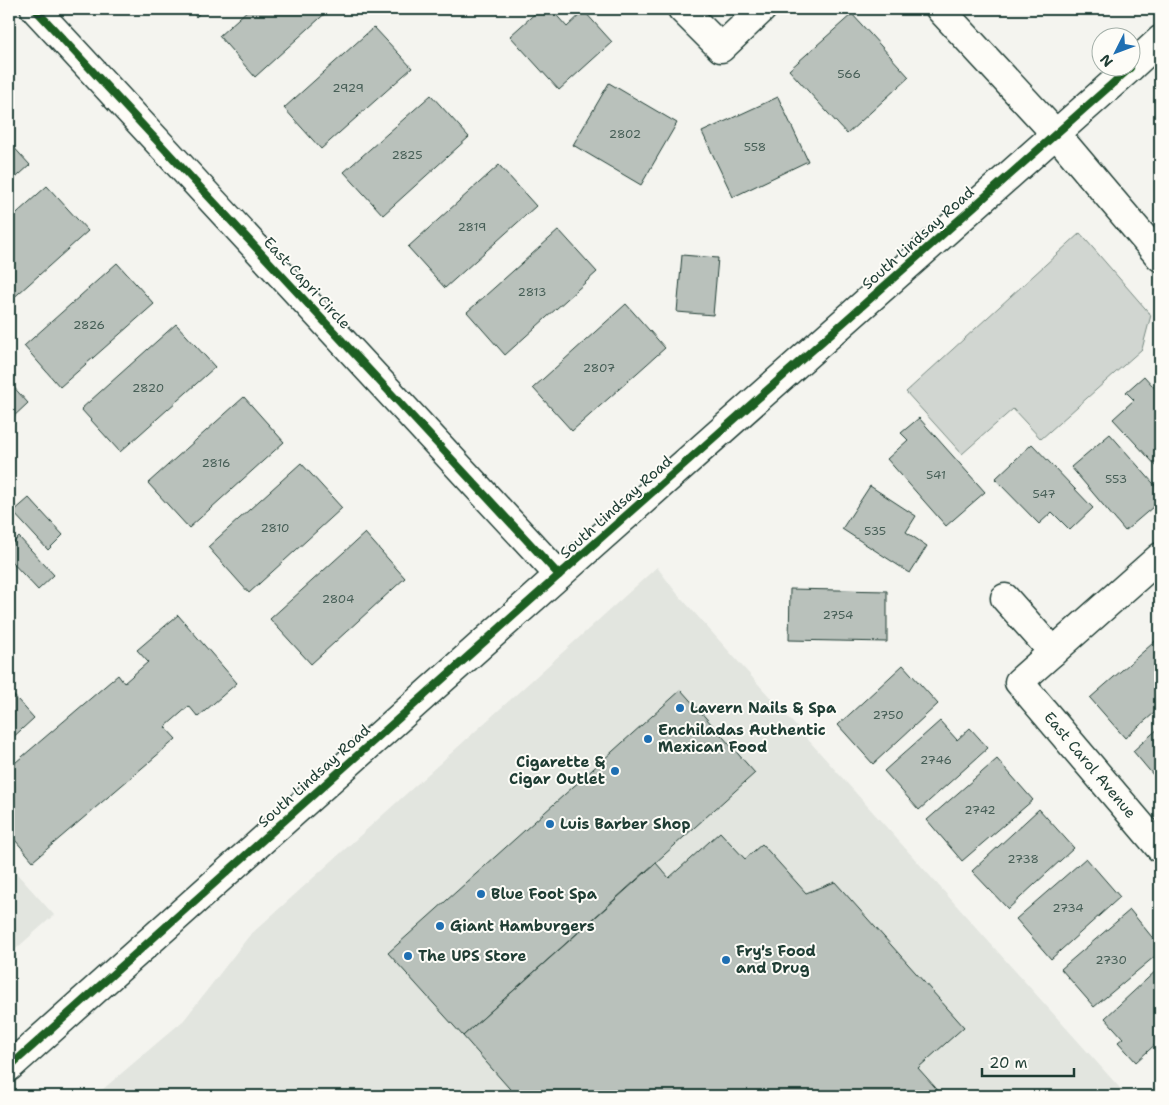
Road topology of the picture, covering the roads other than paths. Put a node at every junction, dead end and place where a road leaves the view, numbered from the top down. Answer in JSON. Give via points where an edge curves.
{"nodes":[{"id":1,"x":35,"y":9,"type":"edge"},
{"id":2,"x":682,"y":9,"type":"edge"},
{"id":3,"x":762,"y":9,"type":"edge"},
{"id":4,"x":940,"y":9,"type":"edge"},
{"id":5,"x":1160,"y":40,"type":"edge"},
{"id":6,"x":1142,"y":57,"type":"edge"},
{"id":7,"x":1119,"y":78,"type":"edge"},
{"id":8,"x":1056,"y":134,"type":"junction"},
{"id":9,"x":1160,"y":257,"type":"edge"},
{"id":10,"x":1160,"y":557,"type":"edge"},
{"id":11,"x":559,"y":575,"type":"junction"},
{"id":12,"x":1005,"y":598,"type":"dead end"},
{"id":13,"x":1053,"y":652,"type":"junction"},
{"id":14,"x":1160,"y":848,"type":"edge"},
{"id":15,"x":9,"y":1068,"type":"edge"}],
"edges":[{"from":1,"to":11,"type":"street","name":"East Capri Circle"},
{"from":2,"to":3,"type":"street","via":[[721,48]]},
{"from":4,"to":8,"type":"street"},
{"from":5,"to":6,"type":"street","name":"South Lindsay Road"},
{"from":7,"to":8,"type":"street","name":"South Lindsay Road"},
{"from":8,"to":9,"type":"street"},
{"from":8,"to":11,"type":"street","name":"South Lindsay Road"},
{"from":10,"to":13,"type":"street"},
{"from":11,"to":15,"type":"street","name":"South Lindsay Road"},
{"from":12,"to":13,"type":"street"},
{"from":13,"to":14,"type":"street","name":"East Carol Avenue","via":[[1019,682]]}]}
